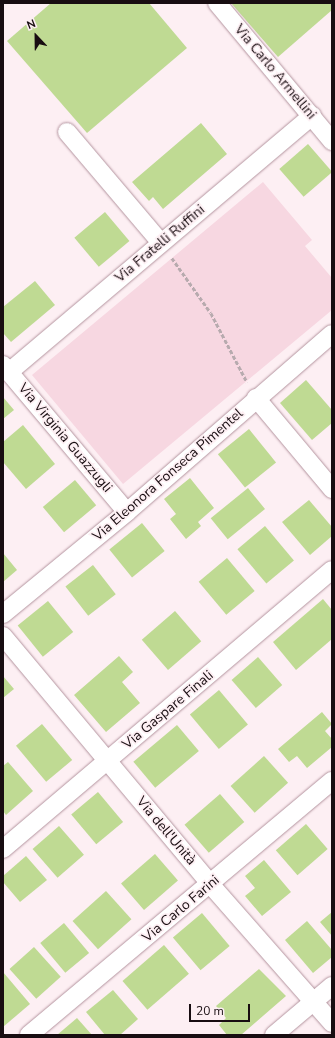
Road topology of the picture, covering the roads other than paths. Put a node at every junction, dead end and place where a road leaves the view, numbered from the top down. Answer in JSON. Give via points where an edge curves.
{"nodes":[{"id":1,"x":217,"y":3,"type":"edge"},
{"id":2,"x":312,"y":116,"type":"junction"},
{"id":3,"x":67,"y":132,"type":"dead end"},
{"id":4,"x":332,"y":141,"type":"edge"},
{"id":5,"x":161,"y":243,"type":"junction"},
{"id":6,"x":332,"y":334,"type":"edge"},
{"id":7,"x":6,"y":368,"type":"edge"},
{"id":8,"x":256,"y":398,"type":"junction"},
{"id":9,"x":332,"y":489,"type":"edge"},
{"id":10,"x":127,"y":512,"type":"junction"},
{"id":11,"x":332,"y":570,"type":"edge"},
{"id":12,"x":3,"y":614,"type":"edge"},
{"id":13,"x":3,"y":636,"type":"edge"},
{"id":14,"x":107,"y":762,"type":"junction"},
{"id":15,"x":332,"y":781,"type":"edge"},
{"id":16,"x":3,"y":849,"type":"edge"},
{"id":17,"x":210,"y":884,"type":"junction"},
{"id":18,"x":332,"y":986,"type":"edge"},
{"id":19,"x":313,"y":1002,"type":"junction"},
{"id":20,"x":332,"y":1023,"type":"edge"},
{"id":21,"x":29,"y":1035,"type":"edge"},
{"id":22,"x":274,"y":1035,"type":"edge"}],
"edges":[{"from":1,"to":2,"type":"street","name":"Via Carlo Armellini"},
{"from":2,"to":4,"type":"street","name":"Via Carlo Armellini"},
{"from":2,"to":5,"type":"street","name":"Via Fratelli Ruffini"},
{"from":3,"to":5,"type":"street"},
{"from":5,"to":7,"type":"street","name":"Via Fratelli Ruffini"},
{"from":6,"to":8,"type":"street","name":"Via Eleonora Fonseca Pimentel"},
{"from":7,"to":10,"type":"street","name":"Via Virginia Guazzugli"},
{"from":8,"to":9,"type":"street"},
{"from":8,"to":10,"type":"street","name":"Via Eleonora Fonseca Pimentel"},
{"from":10,"to":12,"type":"street","name":"Via Eleonora Fonseca Pimentel"},
{"from":11,"to":14,"type":"street","name":"Via Gaspare Finali"},
{"from":13,"to":14,"type":"street","name":"Via dell'Unità"},
{"from":14,"to":16,"type":"street","name":"Via Gaspare Finali"},
{"from":14,"to":17,"type":"street","name":"Via dell'Unità"},
{"from":15,"to":17,"type":"street","name":"Via Carlo Farini"},
{"from":17,"to":19,"type":"street","name":"Via dell'Unità"},
{"from":17,"to":21,"type":"street","name":"Via Carlo Farini"},
{"from":18,"to":19,"type":"street"},
{"from":19,"to":20,"type":"street","name":"Via dell'Unità"},
{"from":19,"to":22,"type":"street"}]}
